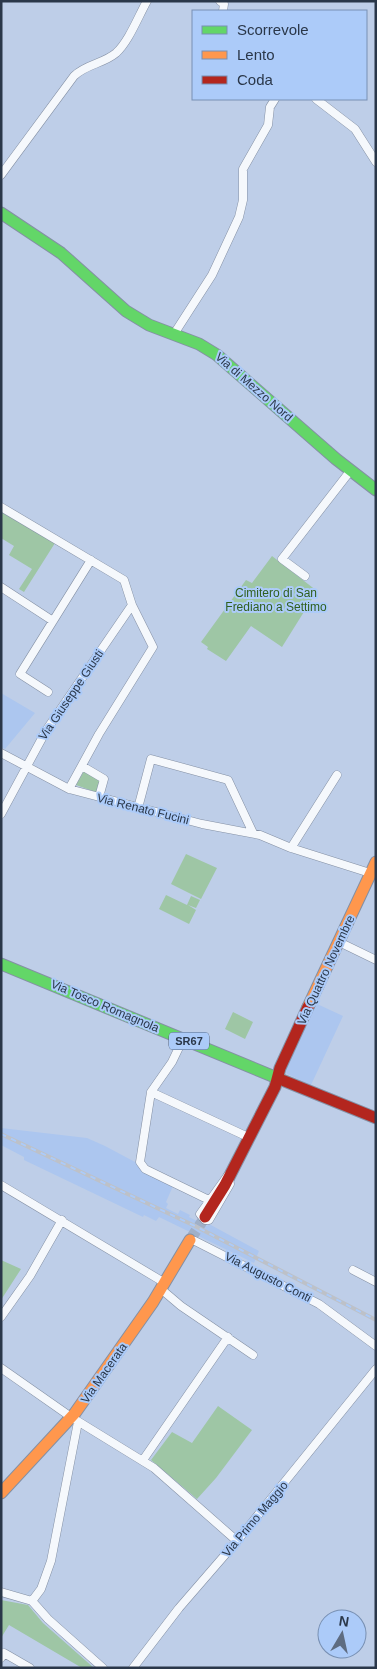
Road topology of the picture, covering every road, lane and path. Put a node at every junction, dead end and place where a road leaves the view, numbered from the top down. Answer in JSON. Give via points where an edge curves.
{"nodes":[{"id":1,"x":147,"y":1,"type":"edge"},
{"id":2,"x":274,"y":100,"type":"edge"},
{"id":3,"x":317,"y":100,"type":"edge"},
{"id":4,"x":376,"y":162,"type":"edge"},
{"id":5,"x":1,"y":175,"type":"edge"},
{"id":6,"x":1,"y":213,"type":"edge"},
{"id":7,"x":174,"y":334,"type":"junction"},
{"id":8,"x":351,"y":470,"type":"junction"},
{"id":9,"x":376,"y":490,"type":"edge"},
{"id":10,"x":1,"y":506,"type":"edge"},
{"id":11,"x":92,"y":560,"type":"junction"},
{"id":12,"x":305,"y":576,"type":"dead end"},
{"id":13,"x":1,"y":587,"type":"edge"},
{"id":14,"x":132,"y":605,"type":"junction"},
{"id":15,"x":53,"y":621,"type":"junction"},
{"id":16,"x":48,"y":692,"type":"dead end"},
{"id":17,"x":1,"y":753,"type":"edge"},
{"id":18,"x":27,"y":766,"type":"junction"},
{"id":19,"x":82,"y":766,"type":"junction"},
{"id":20,"x":337,"y":775,"type":"dead end"},
{"id":21,"x":69,"y":789,"type":"junction"},
{"id":22,"x":99,"y":797,"type":"junction"},
{"id":23,"x":138,"y":808,"type":"junction"},
{"id":24,"x":1,"y":814,"type":"edge"},
{"id":25,"x":253,"y":833,"type":"junction"},
{"id":26,"x":291,"y":848,"type":"junction"},
{"id":27,"x":376,"y":862,"type":"edge"},
{"id":28,"x":370,"y":874,"type":"junction"},
{"id":29,"x":339,"y":942,"type":"junction"},
{"id":30,"x":376,"y":960,"type":"edge"},
{"id":31,"x":1,"y":964,"type":"edge"},
{"id":32,"x":183,"y":1039,"type":"junction"},
{"id":33,"x":278,"y":1078,"type":"junction"},
{"id":34,"x":151,"y":1092,"type":"junction"},
{"id":35,"x":376,"y":1118,"type":"edge"},
{"id":36,"x":248,"y":1137,"type":"junction"},
{"id":37,"x":228,"y":1175,"type":"junction"},
{"id":38,"x":1,"y":1185,"type":"edge"},
{"id":39,"x":209,"y":1200,"type":"junction"},
{"id":40,"x":204,"y":1217,"type":"tunnel mouth"},
{"id":41,"x":62,"y":1220,"type":"junction"},
{"id":42,"x":193,"y":1240,"type":"joint"},
{"id":43,"x":353,"y":1270,"type":"dead end"},
{"id":44,"x":376,"y":1282,"type":"edge"},
{"id":45,"x":165,"y":1283,"type":"junction"},
{"id":46,"x":1,"y":1318,"type":"edge"},
{"id":47,"x":228,"y":1337,"type":"junction"},
{"id":48,"x":376,"y":1346,"type":"edge"},
{"id":49,"x":253,"y":1355,"type":"dead end"},
{"id":50,"x":1,"y":1368,"type":"edge"},
{"id":51,"x":376,"y":1369,"type":"edge"},
{"id":52,"x":74,"y":1420,"type":"junction"},
{"id":53,"x":143,"y":1460,"type":"junction"},
{"id":54,"x":1,"y":1494,"type":"edge"},
{"id":55,"x":237,"y":1541,"type":"junction"},
{"id":56,"x":1,"y":1592,"type":"edge"},
{"id":57,"x":32,"y":1601,"type":"junction"},
{"id":58,"x":1,"y":1658,"type":"edge"},
{"id":59,"x":30,"y":1668,"type":"edge"},
{"id":60,"x":103,"y":1668,"type":"edge"},
{"id":61,"x":132,"y":1668,"type":"edge"}],
"edges":[{"from":1,"to":5,"type":"street","via":[[116,52],[74,76]]},
{"from":2,"to":7,"type":"street","via":[[270,107],[268,125],[243,169],[244,200],[235,226],[212,275]]},
{"from":3,"to":4,"type":"street","via":[[354,129]]},
{"from":6,"to":7,"type":"street","name":"Via di Mezzo Nord","via":[[61,253],[126,311]]},
{"from":7,"to":8,"type":"street","name":"Via di Mezzo Nord","via":[[217,355]]},
{"from":8,"to":9,"type":"street","name":"Via di Mezzo Nord"},
{"from":8,"to":12,"type":"street","via":[[282,558]]},
{"from":10,"to":11,"type":"street"},
{"from":11,"to":14,"type":"street","via":[[124,580]]},
{"from":11,"to":15,"type":"street"},
{"from":13,"to":15,"type":"street"},
{"from":14,"to":18,"type":"street","name":"Via Giuseppe Giusti","via":[[47,729]]},
{"from":14,"to":19,"type":"street","via":[[153,646],[98,734]]},
{"from":15,"to":16,"type":"street","via":[[20,674]]},
{"from":17,"to":18,"type":"street","name":"Via Renato Fucini"},
{"from":18,"to":21,"type":"street","name":"Via Renato Fucini"},
{"from":18,"to":24,"type":"street","name":"Via Giuseppe Giusti"},
{"from":19,"to":21,"type":"street"},
{"from":19,"to":22,"type":"street","via":[[104,779]]},
{"from":20,"to":26,"type":"street"},
{"from":21,"to":22,"type":"street","name":"Via Renato Fucini"},
{"from":22,"to":23,"type":"street","name":"Via Renato Fucini"},
{"from":23,"to":25,"type":"street","name":"Via Renato Fucini"},
{"from":23,"to":25,"type":"street","via":[[151,759],[228,780]]},
{"from":25,"to":26,"type":"street","name":"Via Renato Fucini"},
{"from":26,"to":28,"type":"street","name":"Via Renato Fucini"},
{"from":27,"to":28,"type":"street","name":"Via Quattro Novembre"},
{"from":28,"to":29,"type":"street","name":"Via Quattro Novembre"},
{"from":29,"to":30,"type":"street"},
{"from":29,"to":33,"type":"street","name":"Via Quattro Novembre"},
{"from":31,"to":32,"type":"street","name":"Via Tosco Romagnola","number":"SR67"},
{"from":32,"to":33,"type":"street","name":"Via Tosco Romagnola","number":"SR67"},
{"from":32,"to":34,"type":"street"},
{"from":33,"to":35,"type":"street","name":"Via Tosco Romagnola","number":"SR67"},
{"from":33,"to":36,"type":"street"},
{"from":34,"to":36,"type":"street"},
{"from":34,"to":39,"type":"street","via":[[140,1162],[145,1169]]},
{"from":36,"to":37,"type":"street"},
{"from":37,"to":39,"type":"street"},
{"from":37,"to":39,"type":"street","via":[[230,1184],[206,1220],[200,1214]]},
{"from":37,"to":40,"type":"street"},
{"from":38,"to":41,"type":"street"},
{"from":41,"to":45,"type":"street"},
{"from":41,"to":46,"type":"street"},
{"from":42,"to":45,"type":"street","name":"Via Macerata"},
{"from":42,"to":48,"type":"street","name":"Via Augusto Conti","via":[[319,1304]]},
{"from":43,"to":44,"type":"street"},
{"from":45,"to":47,"type":"street"},
{"from":45,"to":52,"type":"street","name":"Via Macerata"},
{"from":47,"to":49,"type":"street"},
{"from":47,"to":53,"type":"street"},
{"from":50,"to":52,"type":"street"},
{"from":51,"to":55,"type":"street","name":"Via Primo Maggio"},
{"from":52,"to":53,"type":"street"},
{"from":52,"to":54,"type":"street","name":"Via Macerata"},
{"from":52,"to":57,"type":"street","via":[[51,1561],[41,1589]]},
{"from":53,"to":55,"type":"street"},
{"from":55,"to":61,"type":"street","name":"Via Primo Maggio","via":[[178,1608]]},
{"from":56,"to":57,"type":"street"},
{"from":57,"to":60,"type":"street"},
{"from":58,"to":59,"type":"street","via":[[4,1653]]}]}
